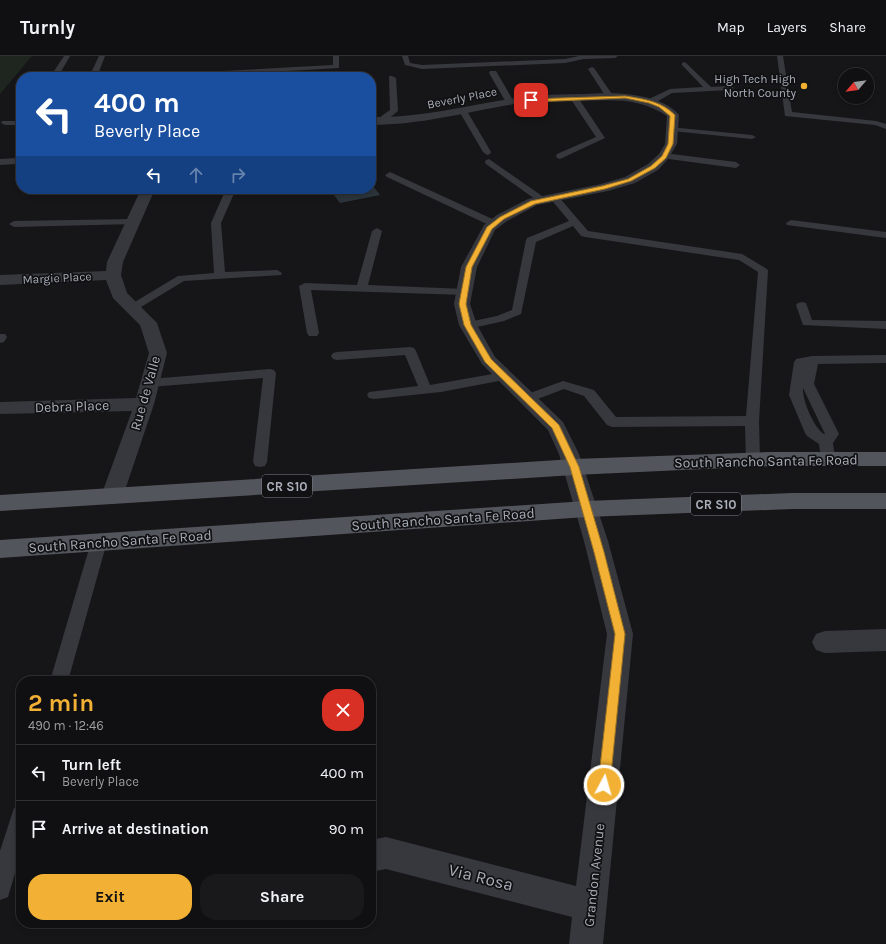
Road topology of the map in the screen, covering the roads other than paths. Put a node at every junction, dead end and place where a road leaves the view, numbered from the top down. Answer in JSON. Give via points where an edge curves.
{"nodes":[{"id":1,"x":68,"y":56,"type":"edge"},
{"id":2,"x":102,"y":56,"type":"edge"},
{"id":3,"x":336,"y":56,"type":"edge"},
{"id":4,"x":405,"y":56,"type":"edge"},
{"id":5,"x":615,"y":56,"type":"edge"},
{"id":6,"x":780,"y":56,"type":"edge"},
{"id":7,"x":684,"y":64,"type":"dead end"},
{"id":8,"x":592,"y":69,"type":"dead end"},
{"id":9,"x":57,"y":72,"type":"edge"},
{"id":10,"x":95,"y":72,"type":"edge"},
{"id":11,"x":242,"y":72,"type":"edge"},
{"id":12,"x":493,"y":73,"type":"dead end"},
{"id":13,"x":392,"y":78,"type":"dead end"},
{"id":14,"x":730,"y":88,"type":"dead end"},
{"id":15,"x":709,"y":89,"type":"junction"},
{"id":16,"x":610,"y":97,"type":"junction"},
{"id":17,"x":574,"y":98,"type":"junction"},
{"id":18,"x":510,"y":102,"type":"junction"},
{"id":19,"x":650,"y":102,"type":"junction"},
{"id":20,"x":463,"y":111,"type":"junction"},
{"id":21,"x":376,"y":120,"type":"edge"},
{"id":22,"x":376,"y":121,"type":"edge"},
{"id":23,"x":672,"y":122,"type":"junction"},
{"id":24,"x":5,"y":123,"type":"dead end"},
{"id":25,"x":16,"y":123,"type":"edge"},
{"id":26,"x":886,"y":127,"type":"edge"},
{"id":27,"x":752,"y":137,"type":"dead end"},
{"id":28,"x":487,"y":152,"type":"dead end"},
{"id":29,"x":560,"y":156,"type":"dead end"},
{"id":30,"x":664,"y":156,"type":"junction"},
{"id":31,"x":16,"y":161,"type":"edge"},
{"id":32,"x":0,"y":162,"type":"edge"},
{"id":33,"x":489,"y":162,"type":"dead end"},
{"id":34,"x":736,"y":165,"type":"dead end"},
{"id":35,"x":390,"y":175,"type":"dead end"},
{"id":36,"x":145,"y":194,"type":"edge"},
{"id":37,"x":229,"y":194,"type":"edge"},
{"id":38,"x":549,"y":199,"type":"junction"},
{"id":39,"x":132,"y":222,"type":"junction"},
{"id":40,"x":575,"y":222,"type":"junction"},
{"id":41,"x":791,"y":223,"type":"dead end"},
{"id":42,"x":14,"y":224,"type":"dead end"},
{"id":43,"x":495,"y":224,"type":"junction"},
{"id":44,"x":377,"y":231,"type":"dead end"},
{"id":45,"x":886,"y":235,"type":"edge"},
{"id":46,"x":277,"y":273,"type":"dead end"},
{"id":47,"x":114,"y":275,"type":"junction"},
{"id":48,"x":220,"y":276,"type":"junction"},
{"id":49,"x":0,"y":280,"type":"edge"},
{"id":50,"x":362,"y":288,"type":"junction"},
{"id":51,"x":464,"y":292,"type":"junction"},
{"id":52,"x":802,"y":305,"type":"dead end"},
{"id":53,"x":132,"y":308,"type":"junction"},
{"id":54,"x":468,"y":325,"type":"junction"},
{"id":55,"x":886,"y":325,"type":"edge"},
{"id":56,"x":313,"y":334,"type":"dead end"},
{"id":57,"x":337,"y":356,"type":"dead end"},
{"id":58,"x":886,"y":359,"type":"edge"},
{"id":59,"x":504,"y":376,"type":"junction"},
{"id":60,"x":150,"y":383,"type":"junction"},
{"id":61,"x":426,"y":390,"type":"junction"},
{"id":62,"x":374,"y":395,"type":"dead end"},
{"id":63,"x":527,"y":399,"type":"junction"},
{"id":64,"x":144,"y":404,"type":"junction"},
{"id":65,"x":0,"y":408,"type":"edge"},
{"id":66,"x":752,"y":420,"type":"junction"},
{"id":67,"x":828,"y":450,"type":"junction"},
{"id":68,"x":886,"y":459,"type":"edge"},
{"id":69,"x":753,"y":460,"type":"junction"},
{"id":70,"x":260,"y":462,"type":"dead end"},
{"id":71,"x":574,"y":467,"type":"junction"},
{"id":72,"x":112,"y":496,"type":"junction"},
{"id":73,"x":886,"y":501,"type":"edge"},
{"id":74,"x":0,"y":503,"type":"edge"},
{"id":75,"x":586,"y":509,"type":"junction"},
{"id":76,"x":99,"y":542,"type":"junction"},
{"id":77,"x":0,"y":549,"type":"edge"},
{"id":78,"x":886,"y":640,"type":"edge"},
{"id":79,"x":825,"y":642,"type":"dead end"},
{"id":80,"x":60,"y":676,"type":"edge"},
{"id":81,"x":16,"y":833,"type":"edge"},
{"id":82,"x":376,"y":855,"type":"edge"},
{"id":83,"x":0,"y":889,"type":"edge"},
{"id":84,"x":591,"y":906,"type":"junction"},
{"id":85,"x":586,"y":944,"type":"edge"}],
"edges":[{"from":1,"to":9,"type":"lane"},
{"from":2,"to":10,"type":"lane"},
{"from":3,"to":11,"type":"lane","via":[[337,67]]},
{"from":4,"to":5,"type":"lane","via":[[407,64],[422,67],[565,61],[584,57]]},
{"from":6,"to":26,"type":"lane","via":[[788,114]]},
{"from":7,"to":15,"type":"lane"},
{"from":8,"to":16,"type":"lane"},
{"from":12,"to":18,"type":"lane"},
{"from":13,"to":21,"type":"lane","via":[[394,111]]},
{"from":14,"to":15,"type":"lane"},
{"from":15,"to":19,"type":"lane","via":[[670,90]]},
{"from":16,"to":17,"type":"street","name":"Beverly Place"},
{"from":16,"to":19,"type":"street","name":"Beverly Place"},
{"from":17,"to":18,"type":"street","name":"Beverly Place"},
{"from":17,"to":29,"type":"lane","via":[[601,138]]},
{"from":18,"to":20,"type":"street","name":"Beverly Place"},
{"from":19,"to":23,"type":"street","name":"Beverly Place","via":[[661,106]]},
{"from":20,"to":22,"type":"street","name":"Beverly Place","via":[[393,123]]},
{"from":20,"to":28,"type":"lane"},
{"from":23,"to":27,"type":"lane"},
{"from":23,"to":30,"type":"street","name":"Grandon Avenue","via":[[671,144]]},
{"from":24,"to":25,"type":"lane"},
{"from":30,"to":34,"type":"lane"},
{"from":30,"to":38,"type":"street","name":"Grandon Avenue","via":[[653,167],[630,180]]},
{"from":31,"to":32,"type":"lane"},
{"from":33,"to":38,"type":"lane"},
{"from":35,"to":43,"type":"lane"},
{"from":36,"to":39,"type":"street","name":"Rue de Valle"},
{"from":37,"to":48,"type":"lane","via":[[216,223]]},
{"from":38,"to":40,"type":"lane"},
{"from":38,"to":43,"type":"street","name":"Grandon Avenue","via":[[533,202]]},
{"from":39,"to":42,"type":"lane"},
{"from":39,"to":47,"type":"street","name":"Rue de Valle","via":[[115,262]]},
{"from":40,"to":54,"type":"lane","via":[[531,240],[516,312],[500,319]]},
{"from":40,"to":66,"type":"lane","via":[[585,234],[742,256],[763,271]]},
{"from":41,"to":45,"type":"lane"},
{"from":43,"to":51,"type":"street","name":"Grandon Avenue","via":[[489,228],[469,267]]},
{"from":44,"to":50,"type":"lane"},
{"from":46,"to":48,"type":"lane"},
{"from":47,"to":49,"type":"street","name":"Margie Place"},
{"from":47,"to":53,"type":"street","name":"Rue de Valle","via":[[119,295]]},
{"from":48,"to":53,"type":"lane","via":[[182,278]]},
{"from":50,"to":51,"type":"lane"},
{"from":50,"to":56,"type":"lane","via":[[305,286]]},
{"from":51,"to":54,"type":"street","name":"Grandon Avenue","via":[[462,304]]},
{"from":52,"to":55,"type":"lane","via":[[807,323]]},
{"from":53,"to":60,"type":"street","name":"Rue de Valle","via":[[148,323],[158,353]]},
{"from":54,"to":59,"type":"street","name":"Grandon Avenue","via":[[488,360]]},
{"from":57,"to":61,"type":"lane","via":[[410,351]]},
{"from":58,"to":67,"type":"lane","via":[[800,362],[796,394],[812,433]]},
{"from":59,"to":61,"type":"lane"},
{"from":59,"to":63,"type":"street","name":"Grandon Avenue"},
{"from":60,"to":64,"type":"street","name":"Rue de Valle"},
{"from":60,"to":70,"type":"lane","via":[[270,373]]},
{"from":61,"to":62,"type":"lane"},
{"from":63,"to":66,"type":"lane","via":[[563,385],[589,393],[612,422]]},
{"from":63,"to":71,"type":"street","name":"Grandon Avenue","via":[[556,426]]},
{"from":64,"to":65,"type":"street","name":"Debra Place"},
{"from":64,"to":72,"type":"street","name":"Rue de Valle"},
{"from":66,"to":69,"type":"lane"},
{"from":67,"to":68,"type":"main road","name":"South Rancho Santa Fe Road","number":"CR S10"},
{"from":67,"to":69,"type":"main road","name":"South Rancho Santa Fe Road","number":"CR S10"},
{"from":69,"to":71,"type":"main road","name":"South Rancho Santa Fe Road","number":"CR S10"},
{"from":71,"to":72,"type":"main road","name":"South Rancho Santa Fe Road","number":"CR S10"},
{"from":71,"to":75,"type":"street","name":"Grandon Avenue"},
{"from":72,"to":74,"type":"main road","name":"South Rancho Santa Fe Road","number":"CR S10"},
{"from":73,"to":75,"type":"main road","name":"South Rancho Santa Fe Road","number":"CR S10","via":[[792,501]]},
{"from":75,"to":76,"type":"main road","name":"South Rancho Santa Fe Road","number":"CR S10"},
{"from":75,"to":84,"type":"street","name":"Grandon Avenue","via":[[620,634]]},
{"from":76,"to":77,"type":"main road","name":"South Rancho Santa Fe Road","number":"CR S10"},
{"from":76,"to":80,"type":"lane"},
{"from":78,"to":79,"type":"street"},
{"from":81,"to":83,"type":"lane"},
{"from":82,"to":84,"type":"street","name":"Via Rosa","via":[[386,853]]},
{"from":84,"to":85,"type":"street","name":"Grandon Avenue"}]}
